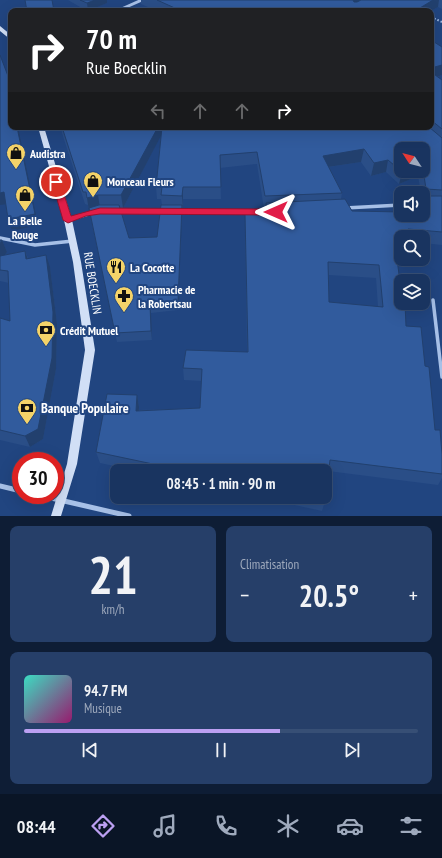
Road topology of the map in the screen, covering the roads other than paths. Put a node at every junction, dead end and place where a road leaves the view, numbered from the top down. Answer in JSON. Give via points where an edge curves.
{"nodes":[{"id":1,"x":142,"y":0,"type":"edge"},
{"id":2,"x":124,"y":8,"type":"edge"},
{"id":3,"x":0,"y":28,"type":"edge"},
{"id":4,"x":8,"y":35,"type":"edge"},
{"id":5,"x":44,"y":130,"type":"edge"},
{"id":6,"x":394,"y":205,"type":"edge"},
{"id":7,"x":338,"y":209,"type":"edge"},
{"id":8,"x":100,"y":211,"type":"edge"},
{"id":9,"x":108,"y":211,"type":"edge"},
{"id":10,"x":276,"y":212,"type":"edge"},
{"id":11,"x":68,"y":220,"type":"junction"},
{"id":12,"x":0,"y":238,"type":"edge"},
{"id":13,"x":72,"y":241,"type":"junction"},
{"id":14,"x":432,"y":300,"type":"dead end"},
{"id":15,"x":442,"y":378,"type":"edge"},
{"id":16,"x":0,"y":486,"type":"edge"},
{"id":17,"x":12,"y":489,"type":"edge"},
{"id":18,"x":64,"y":494,"type":"edge"},
{"id":19,"x":64,"y":501,"type":"edge"},
{"id":20,"x":61,"y":504,"type":"edge"},
{"id":21,"x":56,"y":516,"type":"edge"},
{"id":22,"x":129,"y":516,"type":"edge"}],
"edges":[{"from":1,"to":2,"type":"street"},
{"from":3,"to":4,"type":"main road"},
{"from":5,"to":11,"type":"main road","name":"RUE BOECKLIN"},
{"from":6,"to":7,"type":"street"},
{"from":8,"to":11,"type":"street"},
{"from":9,"to":10,"type":"street"},
{"from":11,"to":13,"type":"main road","name":"RUE BOECKLIN"},
{"from":12,"to":13,"type":"street","via":[[35,245]]},
{"from":13,"to":18,"type":"main road","name":"RUE BOECKLIN","via":[[90,350],[72,464]]},
{"from":14,"to":15,"type":"lane"},
{"from":16,"to":17,"type":"street"},
{"from":19,"to":22,"type":"street"},
{"from":20,"to":21,"type":"main road","name":"RUE BOECKLIN"}]}
